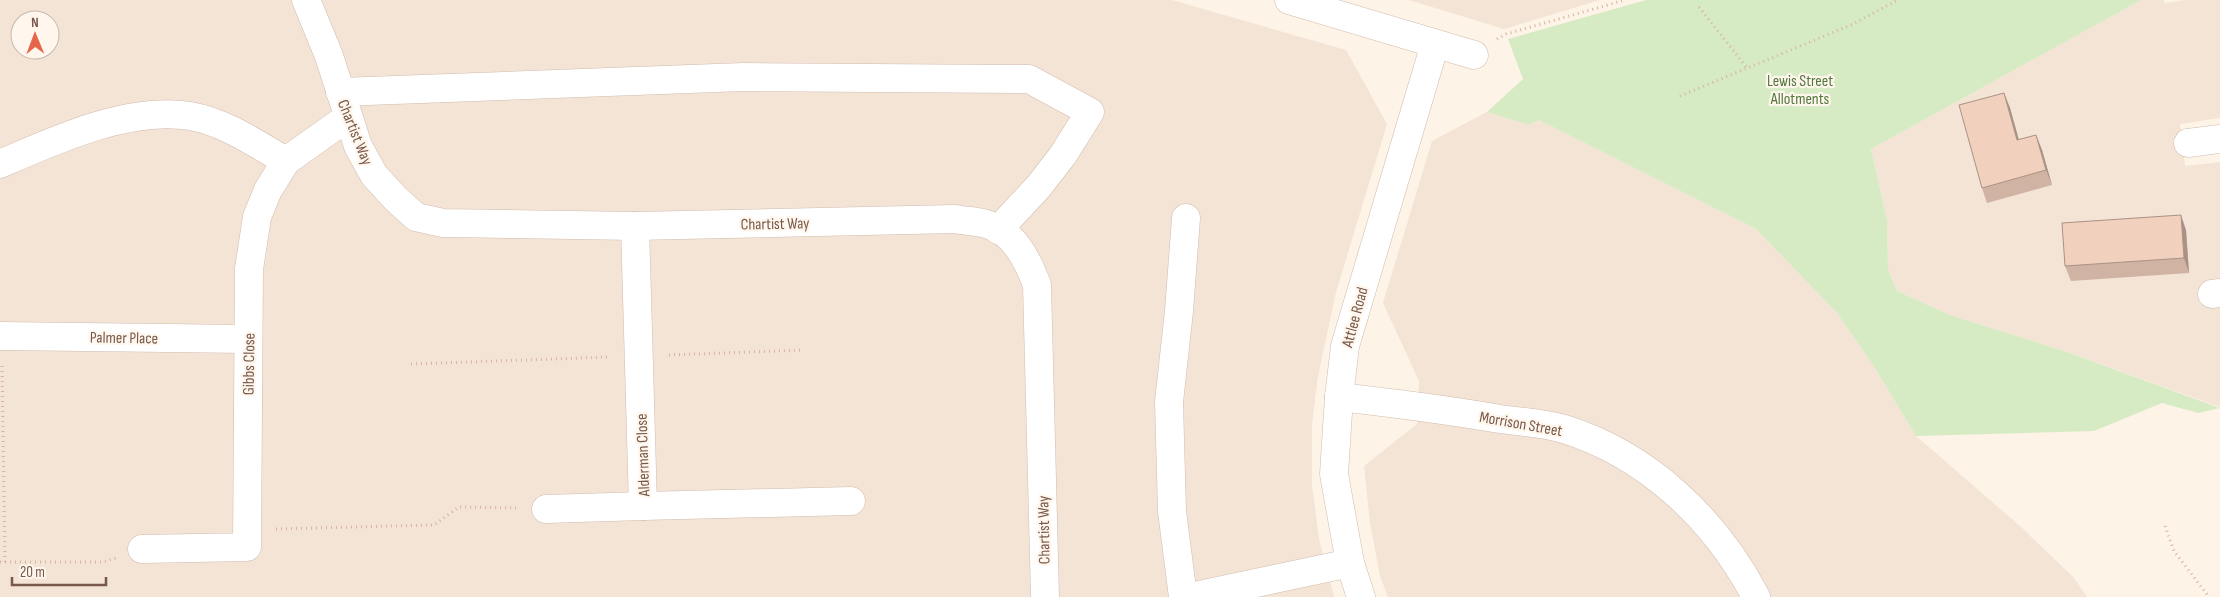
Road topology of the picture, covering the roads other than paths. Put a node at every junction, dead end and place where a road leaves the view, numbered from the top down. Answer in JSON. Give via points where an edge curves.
{"nodes":[{"id":1,"x":306,"y":0,"type":"edge"},
{"id":2,"x":1290,"y":0,"type":"edge"},
{"id":3,"x":1435,"y":44,"type":"junction"},
{"id":4,"x":1474,"y":55,"type":"road end"},
{"id":5,"x":340,"y":92,"type":"junction"},
{"id":6,"x":348,"y":117,"type":"junction"},
{"id":7,"x":2220,"y":139,"type":"edge"},
{"id":8,"x":2188,"y":143,"type":"dead end"},
{"id":9,"x":286,"y":162,"type":"junction"},
{"id":10,"x":0,"y":164,"type":"edge"},
{"id":11,"x":1186,"y":218,"type":"dead end"},
{"id":12,"x":635,"y":226,"type":"junction"},
{"id":13,"x":998,"y":230,"type":"junction"},
{"id":14,"x":1,"y":336,"type":"edge"},
{"id":15,"x":248,"y":339,"type":"junction"},
{"id":16,"x":1338,"y":397,"type":"junction"},
{"id":17,"x":850,"y":501,"type":"dead end"},
{"id":18,"x":643,"y":506,"type":"junction"},
{"id":19,"x":546,"y":509,"type":"road end"},
{"id":20,"x":142,"y":549,"type":"road end"},
{"id":21,"x":1350,"y":563,"type":"junction"},
{"id":22,"x":1045,"y":597,"type":"edge"},
{"id":23,"x":1182,"y":597,"type":"edge"},
{"id":24,"x":1190,"y":597,"type":"edge"},
{"id":25,"x":1361,"y":597,"type":"edge"},
{"id":26,"x":1756,"y":597,"type":"edge"}],
"edges":[{"from":1,"to":5,"type":"street","name":"Chartist Way"},
{"from":2,"to":3,"type":"street"},
{"from":3,"to":4,"type":"street"},
{"from":3,"to":16,"type":"street","name":"Attlee Road","via":[[1345,346]]},
{"from":5,"to":6,"type":"street","name":"Chartist Way"},
{"from":5,"to":13,"type":"street","via":[[743,77],[1029,79],[1090,112],[1039,186]]},
{"from":6,"to":9,"type":"street","name":"Gibbs Close"},
{"from":6,"to":12,"type":"street","name":"Chartist Way","via":[[358,146],[374,175],[416,217],[443,223]]},
{"from":7,"to":8,"type":"street"},
{"from":9,"to":10,"type":"street","via":[[218,124],[190,116],[147,115],[100,124]]},
{"from":9,"to":15,"type":"street","name":"Gibbs Close","via":[[268,190],[257,217],[250,269]]},
{"from":11,"to":23,"type":"street","via":[[1168,402],[1172,512]]},
{"from":12,"to":13,"type":"street","name":"Chartist Way","via":[[955,219],[988,224]]},
{"from":12,"to":18,"type":"street","name":"Alderman Close"},
{"from":13,"to":22,"type":"street","name":"Chartist Way","via":[[1027,258],[1037,285]]},
{"from":14,"to":15,"type":"street","name":"Palmer Place"},
{"from":15,"to":20,"type":"street","name":"Gibbs Close","via":[[247,547]]},
{"from":16,"to":21,"type":"street","name":"Attlee Road","via":[[1334,474]]},
{"from":16,"to":26,"type":"street","name":"Morrison Street","via":[[1563,429],[1622,454],[1669,486],[1717,535]]},
{"from":17,"to":18,"type":"street","name":"Alderman Close"},
{"from":18,"to":19,"type":"street"},
{"from":21,"to":24,"type":"street"},
{"from":21,"to":25,"type":"street","name":"Attlee Road"}]}
